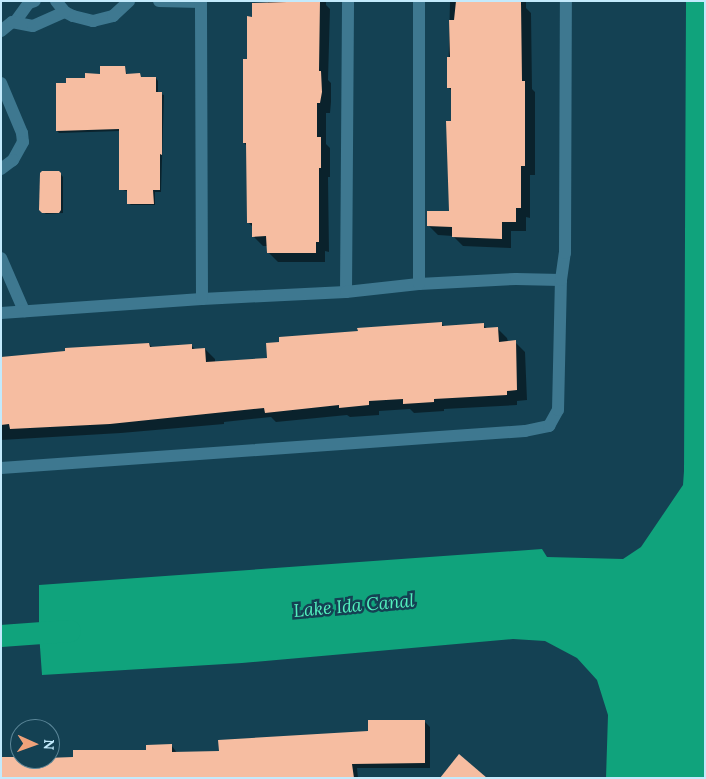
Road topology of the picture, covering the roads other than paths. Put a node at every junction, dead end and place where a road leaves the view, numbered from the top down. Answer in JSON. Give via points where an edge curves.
{"nodes":[{"id":1,"x":35,"y":1,"type":"edge"},
{"id":2,"x":56,"y":1,"type":"edge"},
{"id":3,"x":129,"y":1,"type":"edge"},
{"id":4,"x":159,"y":1,"type":"edge"},
{"id":5,"x":201,"y":1,"type":"edge"},
{"id":6,"x":348,"y":1,"type":"edge"},
{"id":7,"x":419,"y":1,"type":"edge"},
{"id":8,"x":566,"y":1,"type":"edge"},
{"id":9,"x":65,"y":12,"type":"junction"},
{"id":10,"x":15,"y":22,"type":"junction"},
{"id":11,"x":1,"y":31,"type":"edge"},
{"id":12,"x":1,"y":83,"type":"edge"},
{"id":13,"x":1,"y":169,"type":"edge"},
{"id":14,"x":1,"y":258,"type":"edge"},
{"id":15,"x":561,"y":280,"type":"junction"},
{"id":16,"x":418,"y":284,"type":"junction"},
{"id":17,"x":346,"y":292,"type":"junction"},
{"id":18,"x":202,"y":299,"type":"junction"},
{"id":19,"x":24,"y":311,"type":"junction"},
{"id":20,"x":1,"y":313,"type":"edge"},
{"id":21,"x":1,"y":468,"type":"edge"}],
"edges":[{"from":1,"to":10,"type":"lane","via":[[29,3]]},
{"from":2,"to":9,"type":"lane"},
{"from":3,"to":9,"type":"lane","via":[[118,13],[99,20],[83,20]]},
{"from":4,"to":5,"type":"lane"},
{"from":5,"to":18,"type":"lane"},
{"from":6,"to":17,"type":"lane"},
{"from":7,"to":16,"type":"lane"},
{"from":8,"to":15,"type":"lane","via":[[565,253]]},
{"from":9,"to":10,"type":"lane","via":[[33,26]]},
{"from":10,"to":11,"type":"lane"},
{"from":12,"to":13,"type":"lane","via":[[23,142],[13,160]]},
{"from":14,"to":19,"type":"lane"},
{"from":15,"to":16,"type":"lane"},
{"from":15,"to":21,"type":"lane","via":[[558,410],[549,426],[516,432]]},
{"from":16,"to":17,"type":"lane"},
{"from":17,"to":18,"type":"lane"},
{"from":18,"to":19,"type":"lane"},
{"from":19,"to":20,"type":"lane"}]}
